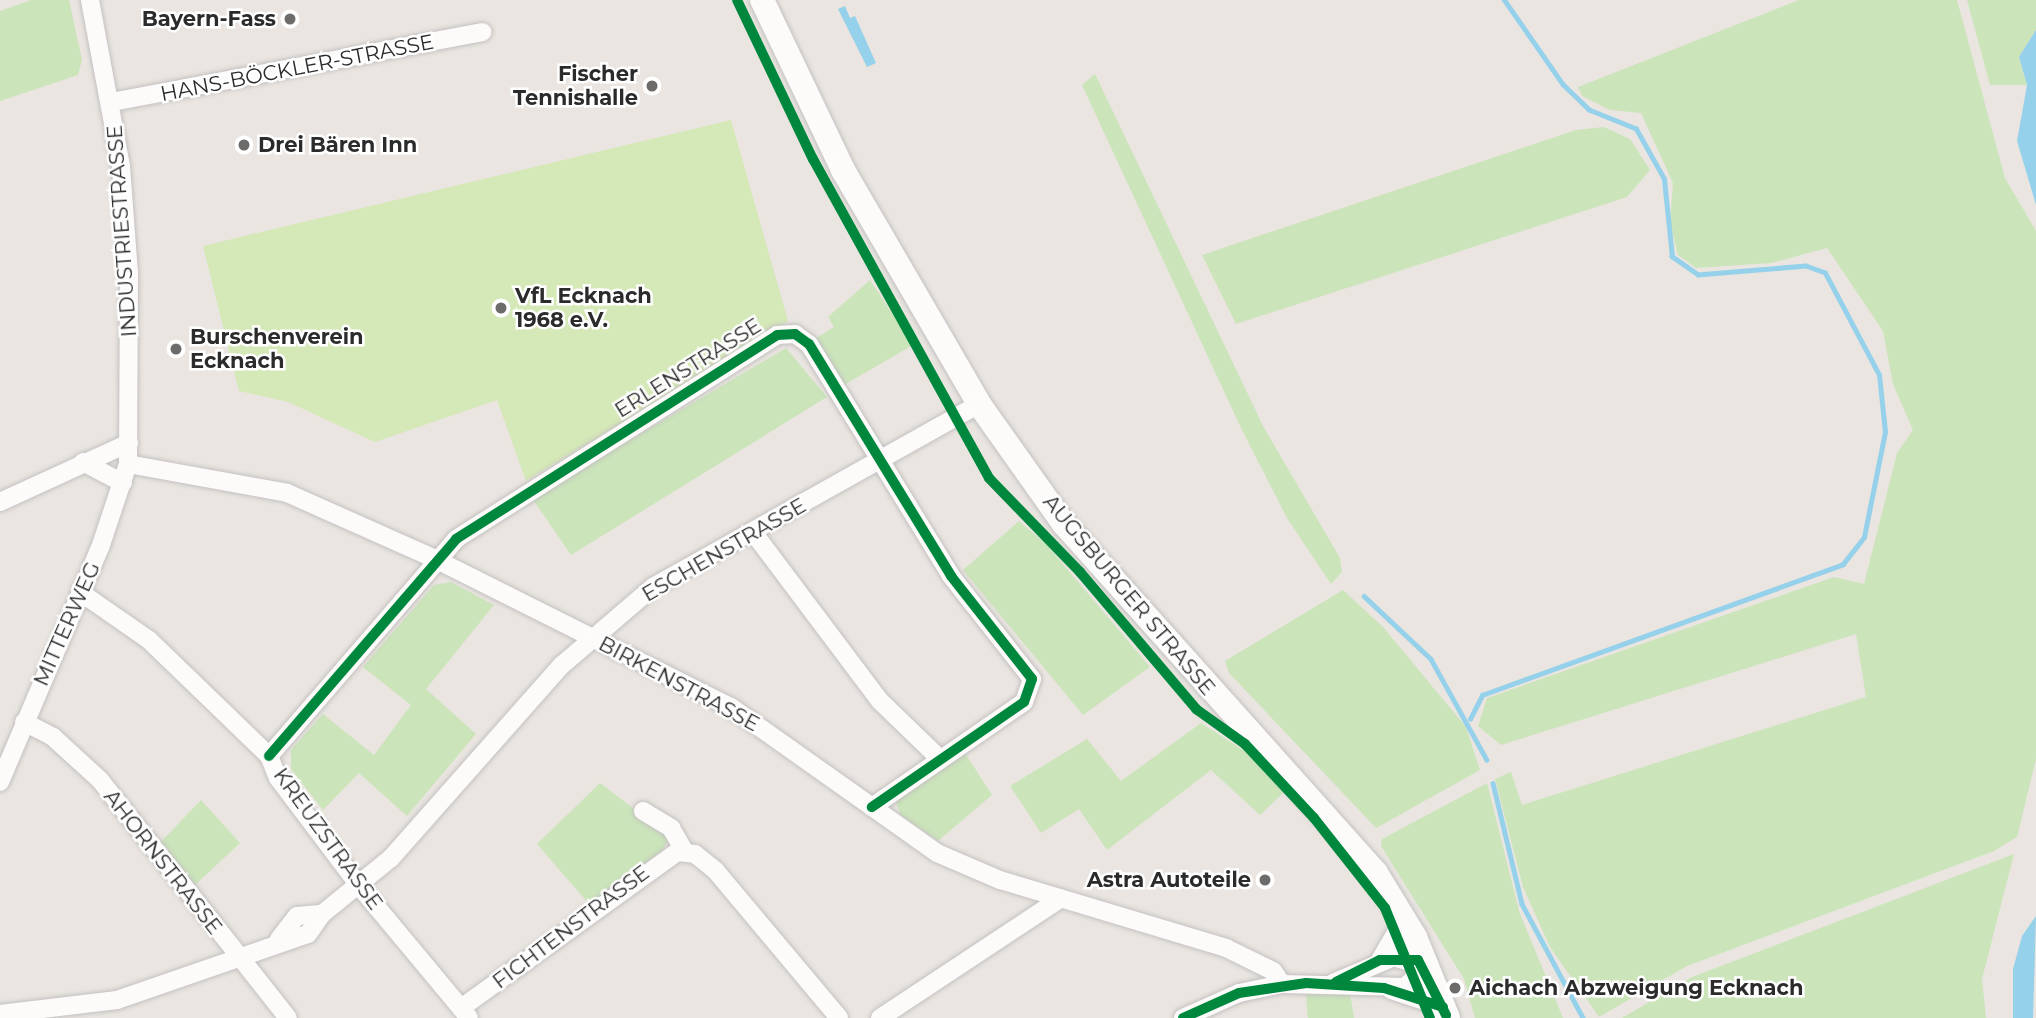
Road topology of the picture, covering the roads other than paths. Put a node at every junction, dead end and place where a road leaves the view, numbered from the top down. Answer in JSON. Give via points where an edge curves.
{"nodes":[{"id":1,"x":90,"y":0,"type":"edge"},
{"id":2,"x":762,"y":0,"type":"edge"},
{"id":3,"x":482,"y":32,"type":"dead end"},
{"id":4,"x":111,"y":102,"type":"junction"},
{"id":5,"x":979,"y":404,"type":"junction"},
{"id":6,"x":130,"y":443,"type":"junction"},
{"id":7,"x":83,"y":462,"type":"junction"},
{"id":8,"x":880,"y":462,"type":"junction"},
{"id":9,"x":128,"y":464,"type":"junction"},
{"id":10,"x":124,"y":483,"type":"junction"},
{"id":11,"x":0,"y":502,"type":"edge"},
{"id":12,"x":753,"y":532,"type":"junction"},
{"id":13,"x":435,"y":559,"type":"junction"},
{"id":14,"x":80,"y":593,"type":"junction"},
{"id":15,"x":592,"y":638,"type":"junction"},
{"id":16,"x":24,"y":722,"type":"junction"},
{"id":17,"x":269,"y":756,"type":"junction"},
{"id":18,"x":938,"y":757,"type":"junction"},
{"id":19,"x":0,"y":782,"type":"edge"},
{"id":20,"x":872,"y":807,"type":"junction"},
{"id":21,"x":643,"y":811,"type":"dead end"},
{"id":22,"x":685,"y":852,"type":"junction"},
{"id":23,"x":360,"y":887,"type":"junction"},
{"id":24,"x":1061,"y":898,"type":"junction"},
{"id":25,"x":1405,"y":917,"type":"junction"},
{"id":26,"x":237,"y":957,"type":"junction"},
{"id":27,"x":1380,"y":960,"type":"junction"},
{"id":28,"x":1426,"y":967,"type":"junction"},
{"id":29,"x":1333,"y":983,"type":"junction"},
{"id":30,"x":1282,"y":984,"type":"junction"},
{"id":31,"x":1384,"y":988,"type":"junction"},
{"id":32,"x":465,"y":1013,"type":"edge"},
{"id":33,"x":1445,"y":1013,"type":"edge"},
{"id":34,"x":0,"y":1014,"type":"edge"},
{"id":35,"x":1187,"y":1017,"type":"edge"},
{"id":36,"x":288,"y":1018,"type":"edge"},
{"id":37,"x":839,"y":1018,"type":"edge"},
{"id":38,"x":880,"y":1018,"type":"edge"}],
"edges":[{"from":1,"to":4,"type":"street","name":"INDUSTRIESTRASSE"},
{"from":2,"to":5,"type":"main road","name":"AUGSBURGER STRASSE","via":[[850,182]]},
{"from":3,"to":4,"type":"street","name":"HANS-BÖCKLER-STRASSE"},
{"from":4,"to":6,"type":"street","name":"INDUSTRIESTRASSE","via":[[129,273]]},
{"from":5,"to":8,"type":"street","name":"ESCHENSTRASSE"},
{"from":5,"to":25,"type":"main road","name":"AUGSBURGER STRASSE","via":[[1064,524],[1376,873]]},
{"from":6,"to":7,"type":"street"},
{"from":6,"to":9,"type":"street","name":"INDUSTRIESTRASSE"},
{"from":7,"to":10,"type":"street"},
{"from":7,"to":11,"type":"street"},
{"from":8,"to":12,"type":"street","name":"ESCHENSTRASSE"},
{"from":8,"to":13,"type":"street","name":"ERLENSTRASSE","via":[[809,344],[795,334],[777,335],[519,495]]},
{"from":8,"to":18,"type":"street","name":"ERLENSTRASSE","via":[[951,576],[1032,679],[1024,702]]},
{"from":9,"to":10,"type":"street","name":"MITTERWEG"},
{"from":9,"to":13,"type":"street","name":"BIRKENSTRASSE","via":[[287,493]]},
{"from":10,"to":14,"type":"street","name":"MITTERWEG"},
{"from":12,"to":15,"type":"street","name":"ESCHENSTRASSE","via":[[653,587]]},
{"from":12,"to":18,"type":"street","via":[[880,701]]},
{"from":13,"to":15,"type":"street","name":"BIRKENSTRASSE"},
{"from":13,"to":17,"type":"street","name":"ERLENSTRASSE"},
{"from":14,"to":16,"type":"street","name":"MITTERWEG"},
{"from":14,"to":17,"type":"street","name":"KREUZSTRASSE","via":[[149,640]]},
{"from":15,"to":20,"type":"street","name":"BIRKENSTRASSE","via":[[731,707]]},
{"from":15,"to":23,"type":"street","name":"ESCHENSTRASSE"},
{"from":16,"to":19,"type":"street","name":"MITTERWEG"},
{"from":16,"to":26,"type":"street","name":"AHORNSTRASSE","via":[[53,737],[100,780]]},
{"from":17,"to":23,"type":"street","name":"KREUZSTRASSE","via":[[278,778]]},
{"from":18,"to":20,"type":"street","name":"ERLENSTRASSE"},
{"from":20,"to":24,"type":"street","name":"BIRKENSTRASSE","via":[[962,865]]},
{"from":21,"to":22,"type":"street","via":[[671,828]]},
{"from":22,"to":32,"type":"street","name":"FICHTENSTRASSE","via":[[664,858]]},
{"from":22,"to":37,"type":"street","via":[[715,870]]},
{"from":23,"to":26,"type":"street","name":"ESCHENSTRASSE","via":[[322,914],[308,934],[279,939]]},
{"from":23,"to":32,"type":"street","name":"KREUZSTRASSE"},
{"from":24,"to":30,"type":"street","name":"BIRKENSTRASSE","via":[[1226,948],[1273,971]]},
{"from":24,"to":38,"type":"street"},
{"from":25,"to":27,"type":"street"},
{"from":25,"to":28,"type":"main road","name":"AUGSBURGER STRASSE"},
{"from":26,"to":34,"type":"street","name":"ESCHENSTRASSE","via":[[117,1000]]},
{"from":26,"to":36,"type":"street","name":"AHORNSTRASSE"},
{"from":27,"to":28,"type":"street","via":[[1407,957]]},
{"from":27,"to":29,"type":"street"},
{"from":28,"to":31,"type":"street","via":[[1416,983]]},
{"from":28,"to":33,"type":"main road","name":"AUGSBURGER STRASSE"},
{"from":29,"to":30,"type":"street"},
{"from":29,"to":31,"type":"street"},
{"from":30,"to":35,"type":"street","via":[[1238,993]]},
{"from":31,"to":33,"type":"street"}]}
